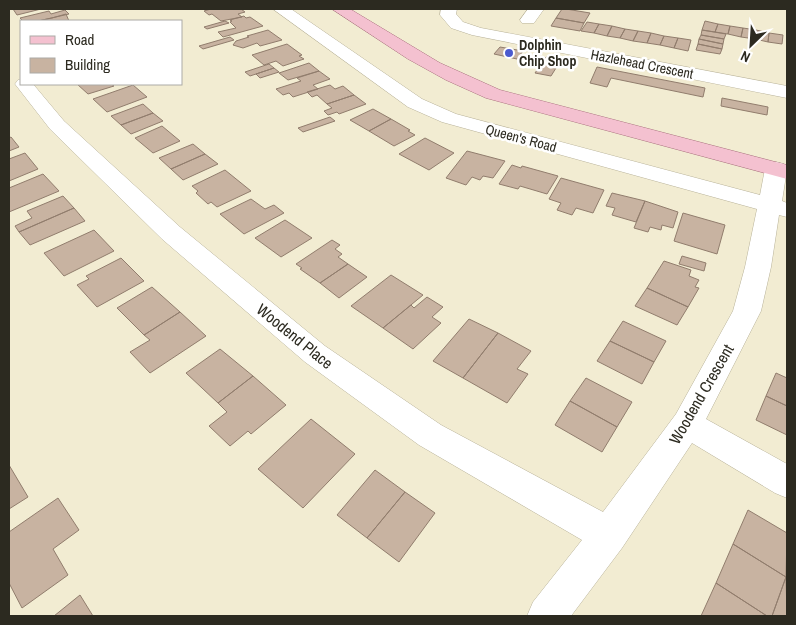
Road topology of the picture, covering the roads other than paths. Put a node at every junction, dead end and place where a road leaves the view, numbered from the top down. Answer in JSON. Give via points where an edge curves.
{"nodes":[{"id":1,"x":281,"y":9,"type":"edge"},
{"id":2,"x":340,"y":9,"type":"edge"},
{"id":3,"x":449,"y":9,"type":"edge"},
{"id":4,"x":25,"y":85,"type":"edge"},
{"id":5,"x":787,"y":92,"type":"edge"},
{"id":6,"x":782,"y":170,"type":"edge"},
{"id":7,"x":778,"y":208,"type":"edge"},
{"id":8,"x":687,"y":424,"type":"junction"},
{"id":9,"x":787,"y":482,"type":"edge"},
{"id":10,"x":609,"y":535,"type":"junction"},
{"id":11,"x":547,"y":616,"type":"edge"}],
"edges":[{"from":1,"to":7,"type":"street","name":"Queen's Road","via":[[415,103],[449,118]]},
{"from":2,"to":6,"type":"main road","via":[[403,50],[466,84],[493,94]]},
{"from":3,"to":5,"type":"street","name":"Hazlehead Crescent","via":[[448,15],[457,25],[478,32]]},
{"from":4,"to":10,"type":"street","name":"Woodend Place","via":[[57,125],[171,233],[315,354],[430,435]]},
{"from":6,"to":7,"type":"street","name":"Woodend Crescent"},
{"from":7,"to":8,"type":"street","name":"Woodend Crescent","via":[[747,311]]},
{"from":8,"to":9,"type":"street"},
{"from":8,"to":10,"type":"street","name":"Woodend Crescent"},
{"from":10,"to":11,"type":"street","name":"Woodend Crescent"}]}
